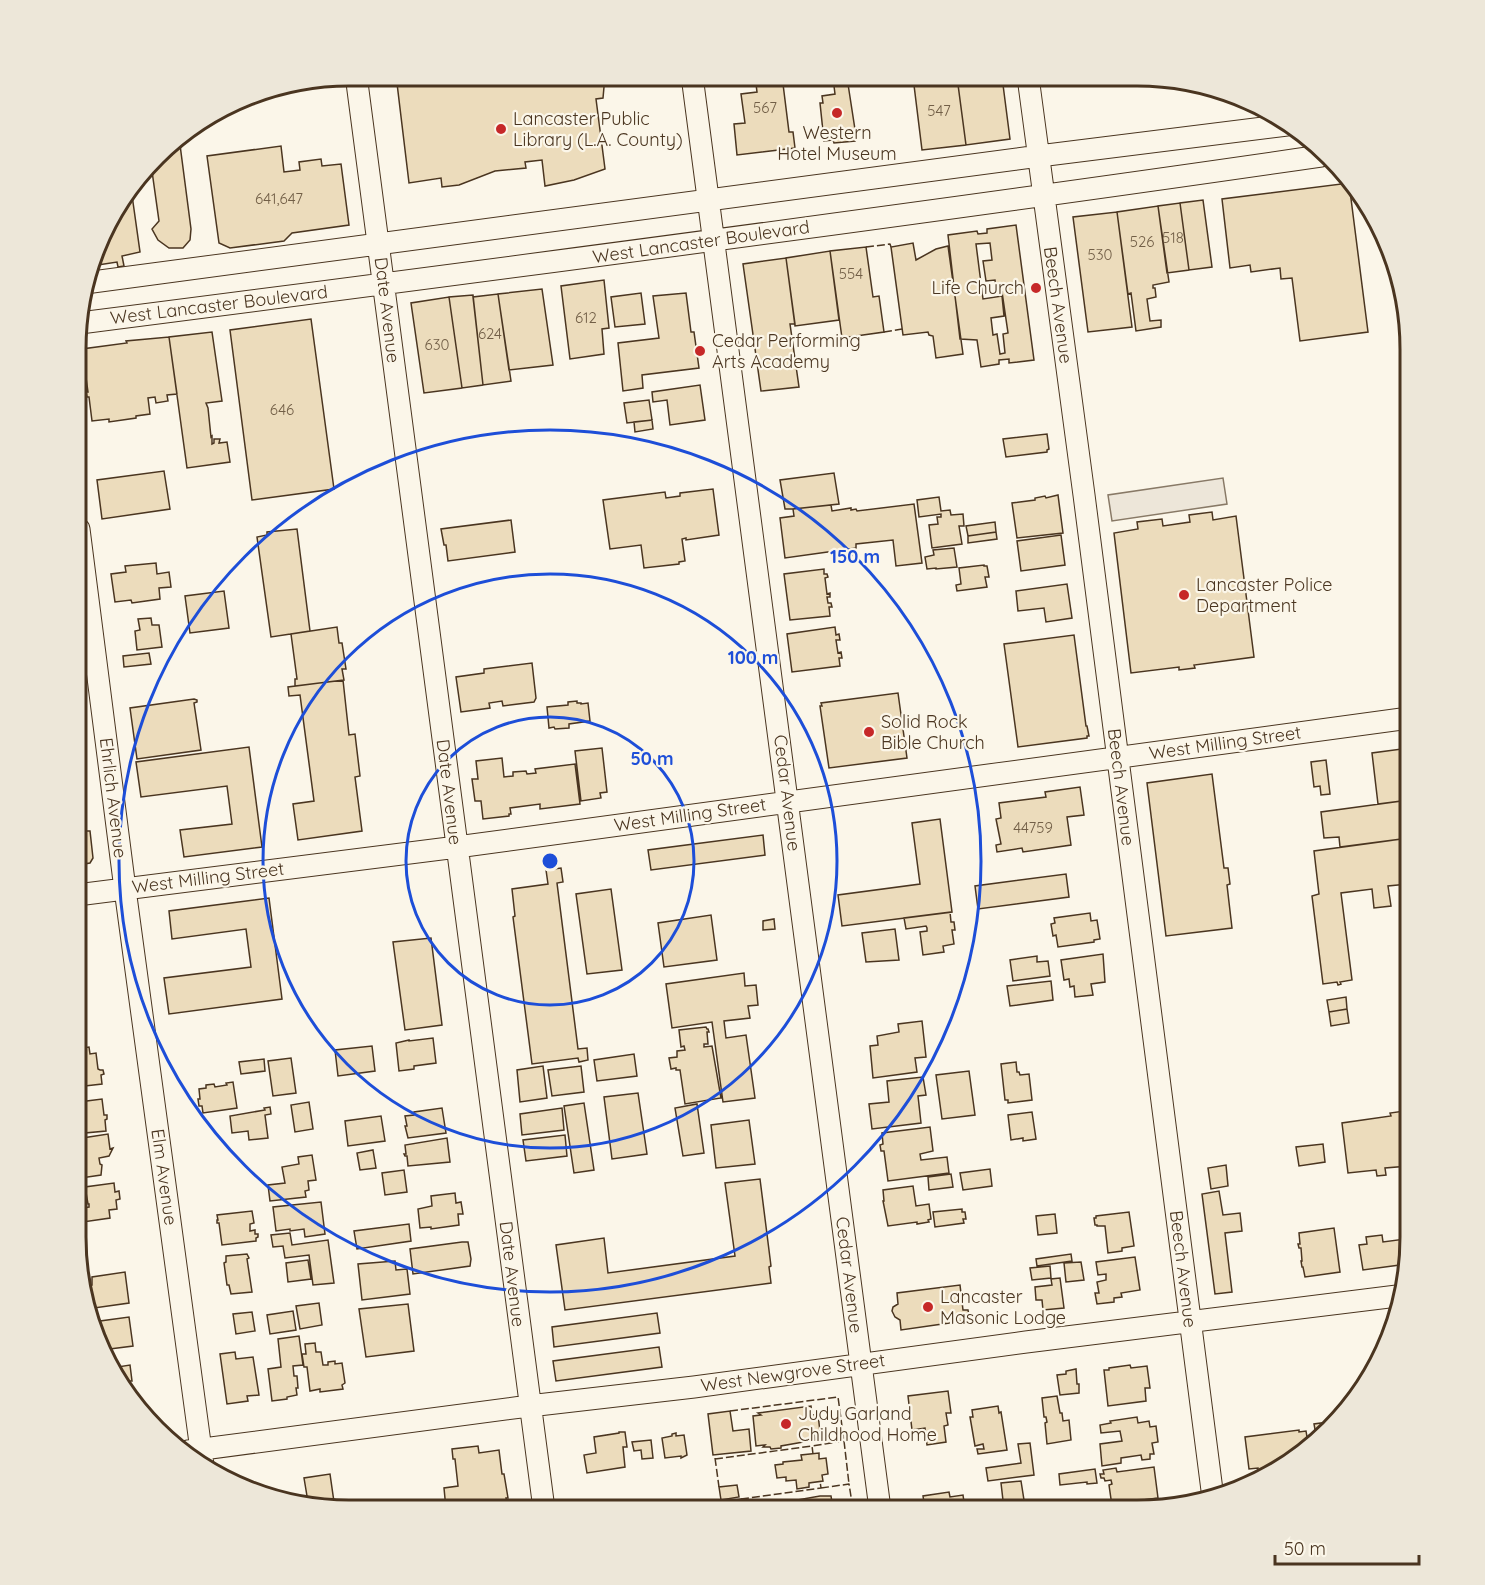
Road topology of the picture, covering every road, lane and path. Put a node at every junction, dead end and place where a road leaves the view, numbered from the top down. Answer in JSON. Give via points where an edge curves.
{"nodes":[{"id":1,"x":357,"y":86,"type":"edge"},
{"id":2,"x":693,"y":86,"type":"edge"},
{"id":3,"x":1029,"y":86,"type":"edge"},
{"id":4,"x":1277,"y":126,"type":"edge"},
{"id":5,"x":1039,"y":156,"type":"junction"},
{"id":6,"x":1317,"y":157,"type":"edge"},
{"id":7,"x":1044,"y":196,"type":"junction"},
{"id":8,"x":708,"y":201,"type":"junction"},
{"id":9,"x":714,"y":240,"type":"junction"},
{"id":10,"x":379,"y":244,"type":"junction"},
{"id":11,"x":94,"y":282,"type":"edge"},
{"id":12,"x":384,"y":284,"type":"junction"},
{"id":13,"x":87,"y":322,"type":"edge"},
{"id":14,"x":86,"y":584,"type":"edge"},
{"id":15,"x":1400,"y":719,"type":"edge"},
{"id":16,"x":1118,"y":758,"type":"junction"},
{"id":17,"x":788,"y":802,"type":"junction"},
{"id":18,"x":456,"y":847,"type":"junction"},
{"id":19,"x":125,"y":889,"type":"junction"},
{"id":20,"x":86,"y":894,"type":"edge"},
{"id":21,"x":1392,"y":1297,"type":"edge"},
{"id":22,"x":1189,"y":1322,"type":"junction"},
{"id":23,"x":860,"y":1364,"type":"junction"},
{"id":24,"x":529,"y":1406,"type":"junction"},
{"id":25,"x":197,"y":1451,"type":"edge"},
{"id":26,"x":201,"y":1454,"type":"edge"},
{"id":27,"x":1212,"y":1489,"type":"edge"},
{"id":28,"x":543,"y":1500,"type":"edge"},
{"id":29,"x":879,"y":1500,"type":"edge"}],
"edges":[{"from":1,"to":10,"type":"street","name":"Date Avenue"},
{"from":2,"to":8,"type":"street","name":"Cedar Avenue"},
{"from":3,"to":5,"type":"street","name":"Beech Avenue"},
{"from":4,"to":5,"type":"street"},
{"from":5,"to":7,"type":"street","name":"Beech Avenue"},
{"from":5,"to":8,"type":"street"},
{"from":6,"to":7,"type":"street","name":"West Lancaster Boulevard"},
{"from":7,"to":9,"type":"street","name":"West Lancaster Boulevard"},
{"from":7,"to":16,"type":"street","name":"Beech Avenue"},
{"from":8,"to":9,"type":"street","name":"Cedar Avenue"},
{"from":8,"to":10,"type":"street"},
{"from":9,"to":12,"type":"street","name":"West Lancaster Boulevard"},
{"from":9,"to":17,"type":"street","name":"Cedar Avenue"},
{"from":10,"to":11,"type":"street"},
{"from":10,"to":12,"type":"street","name":"Date Avenue"},
{"from":12,"to":13,"type":"street","name":"West Lancaster Boulevard"},
{"from":12,"to":18,"type":"street","name":"Date Avenue"},
{"from":14,"to":19,"type":"street","name":"Ehrlich Avenue"},
{"from":15,"to":16,"type":"street","name":"West Milling Street"},
{"from":16,"to":17,"type":"street","name":"West Milling Street"},
{"from":16,"to":22,"type":"street","name":"Beech Avenue"},
{"from":17,"to":18,"type":"street","name":"West Milling Street"},
{"from":17,"to":23,"type":"street","name":"Cedar Avenue"},
{"from":18,"to":19,"type":"street","name":"West Milling Street"},
{"from":18,"to":24,"type":"street","name":"Date Avenue"},
{"from":19,"to":20,"type":"street","name":"West Milling Street"},
{"from":19,"to":25,"type":"street","name":"Elm Avenue"},
{"from":21,"to":22,"type":"street","name":"West Newgrove Street"},
{"from":22,"to":23,"type":"street","name":"West Newgrove Street"},
{"from":22,"to":27,"type":"street","name":"Beech Avenue"},
{"from":23,"to":24,"type":"street","name":"West Newgrove Street"},
{"from":23,"to":29,"type":"street","name":"Cedar Avenue"},
{"from":24,"to":26,"type":"street","name":"West Newgrove Street"},
{"from":24,"to":28,"type":"street","name":"Date Avenue"}]}
